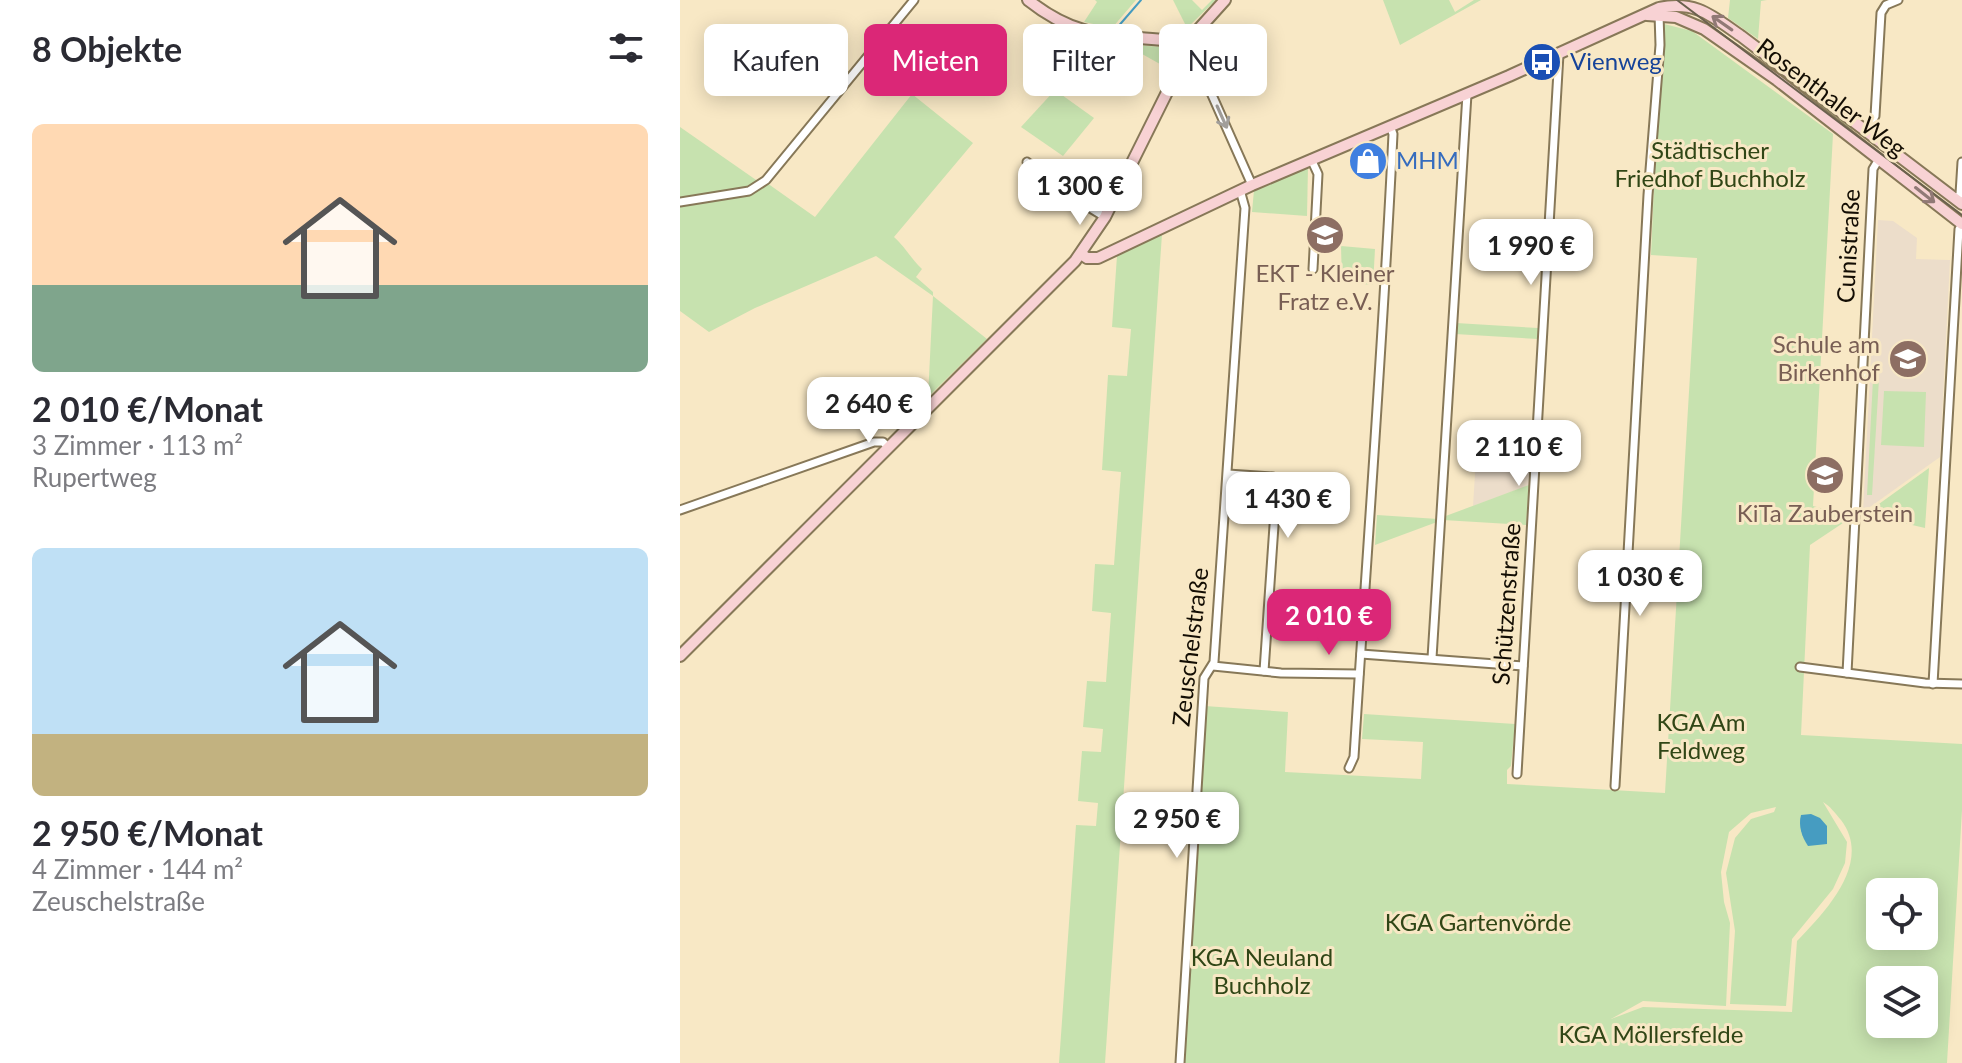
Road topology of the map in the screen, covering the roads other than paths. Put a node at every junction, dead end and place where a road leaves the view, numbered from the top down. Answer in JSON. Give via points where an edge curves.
{"nodes":[{"id":1,"x":914,"y":0,"type":"edge"},
{"id":2,"x":1028,"y":0,"type":"edge"},
{"id":3,"x":1225,"y":0,"type":"edge"},
{"id":4,"x":1898,"y":0,"type":"edge"},
{"id":5,"x":1663,"y":13,"type":"junction"},
{"id":6,"x":1204,"y":24,"type":"edge"},
{"id":7,"x":1159,"y":40,"type":"edge"},
{"id":8,"x":1559,"y":54,"type":"junction"},
{"id":9,"x":1467,"y":94,"type":"junction"},
{"id":10,"x":1166,"y":96,"type":"edge"},
{"id":11,"x":1212,"y":96,"type":"edge"},
{"id":12,"x":1390,"y":126,"type":"junction"},
{"id":13,"x":1867,"y":131,"type":"junction"},
{"id":14,"x":1858,"y":143,"type":"junction"},
{"id":15,"x":1889,"y":147,"type":"junction"},
{"id":16,"x":1311,"y":159,"type":"junction"},
{"id":17,"x":1879,"y":159,"type":"junction"},
{"id":18,"x":1027,"y":162,"type":"dead end"},
{"id":19,"x":1962,"y":162,"type":"edge"},
{"id":20,"x":1252,"y":185,"type":"junction"},
{"id":21,"x":1240,"y":190,"type":"junction"},
{"id":22,"x":680,"y":202,"type":"edge"},
{"id":23,"x":1959,"y":202,"type":"edge"},
{"id":24,"x":1105,"y":217,"type":"junction"},
{"id":25,"x":1962,"y":224,"type":"edge"},
{"id":26,"x":1081,"y":254,"type":"junction"},
{"id":27,"x":1313,"y":269,"type":"dead end"},
{"id":28,"x":889,"y":448,"type":"junction"},
{"id":29,"x":1228,"y":474,"type":"junction"},
{"id":30,"x":680,"y":510,"type":"edge"},
{"id":31,"x":1361,"y":654,"type":"junction"},
{"id":32,"x":680,"y":656,"type":"edge"},
{"id":33,"x":1432,"y":658,"type":"junction"},
{"id":34,"x":1213,"y":666,"type":"junction"},
{"id":35,"x":1523,"y":666,"type":"junction"},
{"id":36,"x":1800,"y":667,"type":"dead end"},
{"id":37,"x":1264,"y":671,"type":"junction"},
{"id":38,"x":1847,"y":673,"type":"junction"},
{"id":39,"x":1359,"y":674,"type":"junction"},
{"id":40,"x":1933,"y":684,"type":"junction"},
{"id":41,"x":1962,"y":684,"type":"edge"},
{"id":42,"x":1349,"y":768,"type":"dead end"},
{"id":43,"x":1517,"y":774,"type":"dead end"},
{"id":44,"x":1615,"y":786,"type":"dead end"},
{"id":45,"x":1180,"y":1063,"type":"edge"}],
"edges":[{"from":1,"to":22,"type":"street","via":[[766,180],[749,191]]},
{"from":2,"to":7,"type":"main road","via":[[1075,29]]},
{"from":3,"to":6,"type":"main road"},
{"from":4,"to":13,"type":"street","via":[[1881,13],[1874,121]]},
{"from":5,"to":8,"type":"main road","via":[[1645,15]]},
{"from":13,"to":5,"type":"main road","name":"Rosenthaler Weg","one_way":true,"via":[[1696,7],[1684,3]]},
{"from":5,"to":14,"type":"main road","name":"Rosenthaler Weg","via":[[1704,29]]},
{"from":5,"to":44,"type":"street"},
{"from":8,"to":9,"type":"main road"},
{"from":8,"to":35,"type":"street","name":"Schützenstraße"},
{"from":9,"to":12,"type":"main road"},
{"from":9,"to":33,"type":"street"},
{"from":10,"to":24,"type":"main road"},
{"from":11,"to":20,"type":"street","one_way":true},
{"from":12,"to":16,"type":"main road"},
{"from":12,"to":31,"type":"street","via":[[1388,237]]},
{"from":13,"to":14,"type":"main road"},
{"from":13,"to":15,"type":"main road","name":"Rosenthaler Weg"},
{"from":14,"to":17,"type":"main road","name":"Rosenthaler Weg"},
{"from":15,"to":17,"type":"main road"},
{"from":15,"to":23,"type":"main road","name":"Rosenthaler Weg"},
{"from":16,"to":20,"type":"main road"},
{"from":16,"to":27,"type":"street","via":[[1318,174]]},
{"from":17,"to":25,"type":"main road","name":"Rosenthaler Weg","one_way":true},
{"from":17,"to":38,"type":"street","name":"Cunistraße","via":[[1873,169]]},
{"from":18,"to":24,"type":"street"},
{"from":19,"to":23,"type":"street"},
{"from":20,"to":21,"type":"main road"},
{"from":21,"to":26,"type":"main road","via":[[1098,258]]},
{"from":21,"to":29,"type":"street","name":"Zeuschelstraße","via":[[1245,208]]},
{"from":24,"to":26,"type":"main road"},
{"from":25,"to":40,"type":"street"},
{"from":26,"to":28,"type":"main road"},
{"from":28,"to":30,"type":"street","via":[[874,442]]},
{"from":28,"to":32,"type":"main road"},
{"from":29,"to":34,"type":"street","name":"Zeuschelstraße"},
{"from":29,"to":37,"type":"street","via":[[1273,477],[1277,482]]},
{"from":31,"to":33,"type":"street"},
{"from":31,"to":39,"type":"street"},
{"from":33,"to":35,"type":"street"},
{"from":34,"to":37,"type":"street"},
{"from":34,"to":45,"type":"street","name":"Zeuschelstraße","via":[[1204,678]]},
{"from":35,"to":43,"type":"street","name":"Schützenstraße"},
{"from":36,"to":38,"type":"street"},
{"from":37,"to":39,"type":"street"},
{"from":38,"to":40,"type":"street"},
{"from":39,"to":42,"type":"street"},
{"from":40,"to":41,"type":"street"}]}
